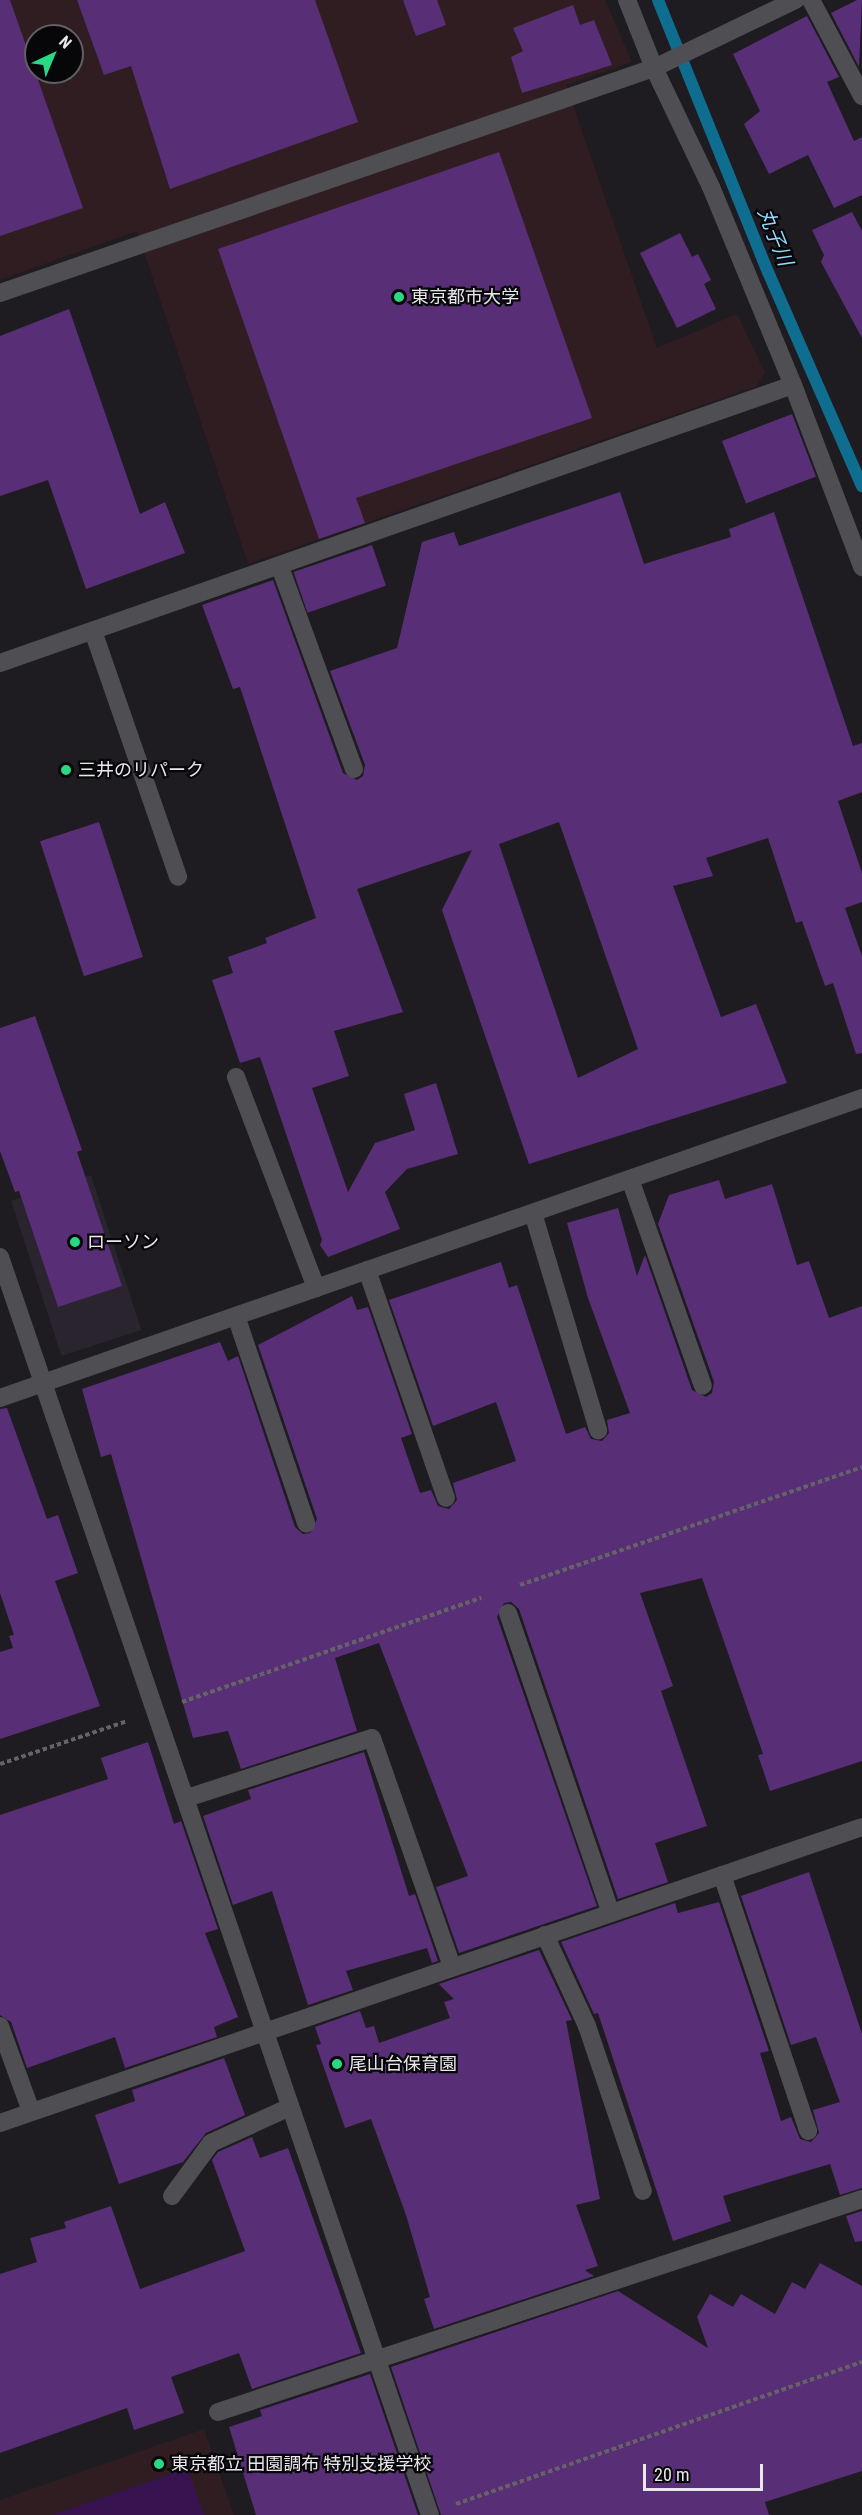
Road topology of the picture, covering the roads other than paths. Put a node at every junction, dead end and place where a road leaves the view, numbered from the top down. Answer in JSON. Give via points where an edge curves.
{"nodes":[{"id":1,"x":627,"y":0,"type":"edge"},
{"id":2,"x":795,"y":0,"type":"edge"},
{"id":3,"x":811,"y":0,"type":"edge"},
{"id":4,"x":660,"y":65,"type":"junction"},
{"id":5,"x":862,"y":96,"type":"edge"},
{"id":6,"x":0,"y":293,"type":"edge"},
{"id":7,"x":793,"y":385,"type":"junction"},
{"id":8,"x":862,"y":564,"type":"edge"},
{"id":9,"x":280,"y":567,"type":"junction"},
{"id":10,"x":93,"y":631,"type":"junction"},
{"id":11,"x":0,"y":663,"type":"edge"},
{"id":12,"x":354,"y":769,"type":"dead end"},
{"id":13,"x":178,"y":877,"type":"dead end"},
{"id":14,"x":236,"y":1077,"type":"dead end"},
{"id":15,"x":862,"y":1098,"type":"edge"},
{"id":16,"x":630,"y":1179,"type":"junction"},
{"id":17,"x":532,"y":1213,"type":"junction"},
{"id":18,"x":0,"y":1257,"type":"edge"},
{"id":19,"x":367,"y":1270,"type":"junction"},
{"id":20,"x":316,"y":1288,"type":"junction"},
{"id":21,"x":236,"y":1316,"type":"junction"},
{"id":22,"x":44,"y":1383,"type":"junction"},
{"id":23,"x":703,"y":1386,"type":"dead end"},
{"id":24,"x":0,"y":1398,"type":"edge"},
{"id":25,"x":598,"y":1430,"type":"dead end"},
{"id":26,"x":446,"y":1498,"type":"dead end"},
{"id":27,"x":306,"y":1523,"type":"dead end"},
{"id":28,"x":508,"y":1613,"type":"dead end"},
{"id":29,"x":187,"y":1798,"type":"junction"},
{"id":30,"x":862,"y":1827,"type":"edge"},
{"id":31,"x":722,"y":1875,"type":"junction"},
{"id":32,"x":611,"y":1913,"type":"junction"},
{"id":33,"x":545,"y":1935,"type":"junction"},
{"id":34,"x":452,"y":1966,"type":"junction"},
{"id":35,"x":0,"y":2026,"type":"edge"},
{"id":36,"x":264,"y":2034,"type":"junction"},
{"id":37,"x":290,"y":2107,"type":"junction"},
{"id":38,"x":31,"y":2111,"type":"junction"},
{"id":39,"x":0,"y":2122,"type":"edge"},
{"id":40,"x":808,"y":2131,"type":"dead end"},
{"id":41,"x":644,"y":2191,"type":"dead end"},
{"id":42,"x":172,"y":2196,"type":"dead end"},
{"id":43,"x":862,"y":2199,"type":"edge"},
{"id":44,"x":376,"y":2360,"type":"junction"},
{"id":45,"x":218,"y":2412,"type":"dead end"},
{"id":46,"x":430,"y":2514,"type":"edge"}],
"edges":[{"from":1,"to":4,"type":"street"},
{"from":2,"to":4,"type":"street"},
{"from":3,"to":5,"type":"street"},
{"from":4,"to":6,"type":"street"},
{"from":4,"to":7,"type":"street"},
{"from":7,"to":8,"type":"street"},
{"from":7,"to":9,"type":"street"},
{"from":9,"to":10,"type":"street"},
{"from":9,"to":12,"type":"street"},
{"from":10,"to":11,"type":"street"},
{"from":10,"to":13,"type":"street"},
{"from":14,"to":20,"type":"street"},
{"from":15,"to":16,"type":"street"},
{"from":16,"to":17,"type":"street"},
{"from":16,"to":23,"type":"street"},
{"from":17,"to":19,"type":"street"},
{"from":17,"to":25,"type":"street"},
{"from":18,"to":22,"type":"street"},
{"from":19,"to":20,"type":"street"},
{"from":19,"to":26,"type":"street"},
{"from":20,"to":21,"type":"street"},
{"from":21,"to":22,"type":"street"},
{"from":21,"to":27,"type":"street"},
{"from":22,"to":24,"type":"street"},
{"from":22,"to":29,"type":"street"},
{"from":28,"to":32,"type":"street"},
{"from":29,"to":34,"type":"street","via":[[372,1738]]},
{"from":29,"to":36,"type":"street"},
{"from":30,"to":31,"type":"street"},
{"from":31,"to":32,"type":"street"},
{"from":31,"to":40,"type":"street"},
{"from":32,"to":33,"type":"street"},
{"from":33,"to":34,"type":"street"},
{"from":33,"to":41,"type":"street","via":[[587,2026]]},
{"from":34,"to":36,"type":"street"},
{"from":35,"to":38,"type":"street"},
{"from":36,"to":37,"type":"street"},
{"from":36,"to":38,"type":"street"},
{"from":37,"to":42,"type":"street","via":[[211,2143]]},
{"from":37,"to":44,"type":"street"},
{"from":38,"to":39,"type":"street"},
{"from":43,"to":44,"type":"street"},
{"from":44,"to":45,"type":"street"},
{"from":44,"to":46,"type":"street"}]}
